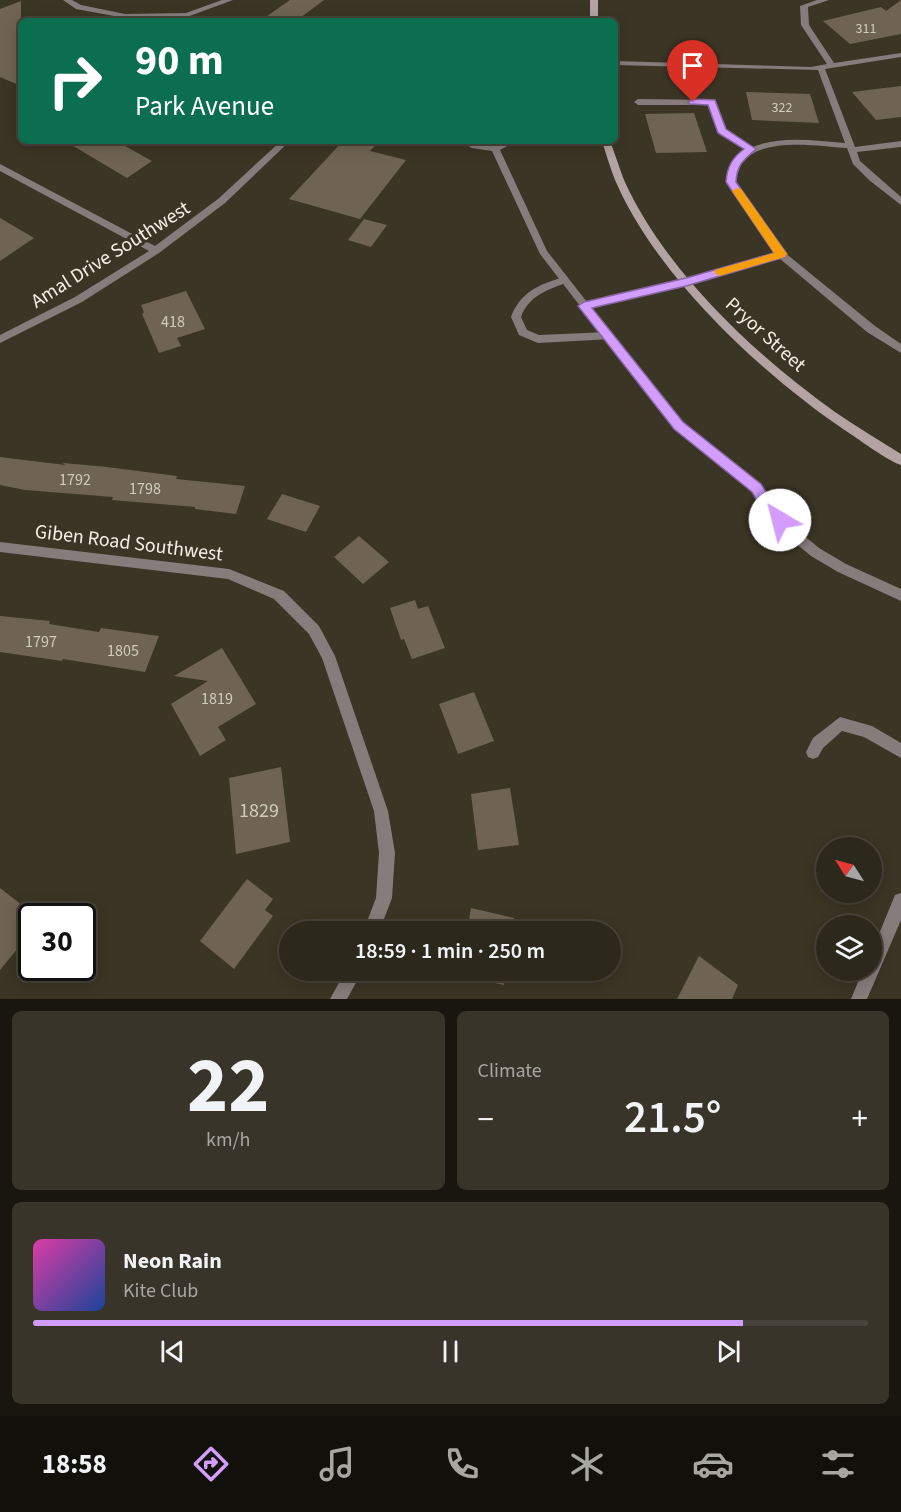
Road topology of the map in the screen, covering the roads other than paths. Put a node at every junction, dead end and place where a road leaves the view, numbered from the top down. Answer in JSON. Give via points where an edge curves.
{"nodes":[{"id":1,"x":66,"y":0,"type":"edge"},
{"id":2,"x":229,"y":0,"type":"edge"},
{"id":3,"x":594,"y":0,"type":"edge"},
{"id":4,"x":825,"y":0,"type":"edge"},
{"id":5,"x":594,"y":18,"type":"edge"},
{"id":6,"x":901,"y":55,"type":"edge"},
{"id":7,"x":618,"y":63,"type":"edge"},
{"id":8,"x":832,"y":66,"type":"junction"},
{"id":9,"x":821,"y":68,"type":"junction"},
{"id":10,"x":638,"y":102,"type":"dead end"},
{"id":11,"x":283,"y":144,"type":"edge"},
{"id":12,"x":468,"y":144,"type":"edge"},
{"id":13,"x":508,"y":144,"type":"edge"},
{"id":14,"x":607,"y":144,"type":"edge"},
{"id":15,"x":901,"y":144,"type":"edge"},
{"id":16,"x":495,"y":148,"type":"junction"},
{"id":17,"x":851,"y":148,"type":"junction"},
{"id":18,"x":751,"y":149,"type":"junction"},
{"id":19,"x":0,"y":167,"type":"edge"},
{"id":20,"x":901,"y":202,"type":"edge"},
{"id":21,"x":156,"y":251,"type":"junction"},
{"id":22,"x":781,"y":254,"type":"junction"},
{"id":23,"x":564,"y":280,"type":"junction"},
{"id":24,"x":686,"y":282,"type":"junction"},
{"id":25,"x":584,"y":306,"type":"junction"},
{"id":26,"x":608,"y":336,"type":"junction"},
{"id":27,"x":0,"y":339,"type":"edge"},
{"id":28,"x":901,"y":349,"type":"edge"},
{"id":29,"x":901,"y":460,"type":"edge"},
{"id":30,"x":0,"y":547,"type":"edge"},
{"id":31,"x":901,"y":595,"type":"edge"},
{"id":32,"x":901,"y":751,"type":"edge"},
{"id":33,"x":813,"y":752,"type":"dead end"},
{"id":34,"x":901,"y":902,"type":"edge"},
{"id":35,"x":375,"y":921,"type":"edge"},
{"id":36,"x":882,"y":945,"type":"edge"},
{"id":37,"x":349,"y":981,"type":"edge"},
{"id":38,"x":866,"y":981,"type":"edge"},
{"id":39,"x":338,"y":999,"type":"edge"},
{"id":40,"x":859,"y":999,"type":"edge"}],
"edges":[{"from":1,"to":2,"type":"street","via":[[79,7],[125,16],[187,15]]},
{"from":3,"to":5,"type":"main road"},
{"from":4,"to":8,"type":"street","via":[[804,6],[805,25]]},
{"from":6,"to":8,"type":"street"},
{"from":7,"to":9,"type":"street"},
{"from":8,"to":9,"type":"street"},
{"from":9,"to":17,"type":"street"},
{"from":10,"to":18,"type":"street","via":[[711,102],[722,131]]},
{"from":11,"to":21,"type":"street","name":"Amal Drive Southwest","via":[[244,183]]},
{"from":12,"to":16,"type":"street"},
{"from":13,"to":16,"type":"street"},
{"from":14,"to":24,"type":"main road","name":"Pryor Street","via":[[638,216]]},
{"from":15,"to":17,"type":"street"},
{"from":16,"to":23,"type":"street","via":[[543,252]]},
{"from":17,"to":18,"type":"street","via":[[795,143]]},
{"from":17,"to":20,"type":"street","via":[[856,162]]},
{"from":18,"to":22,"type":"street","via":[[738,158],[731,182]]},
{"from":19,"to":21,"type":"street"},
{"from":21,"to":27,"type":"street","name":"Amal Drive Southwest","via":[[96,290]]},
{"from":22,"to":24,"type":"street"},
{"from":22,"to":28,"type":"street"},
{"from":23,"to":25,"type":"street"},
{"from":23,"to":26,"type":"street","via":[[533,291],[519,305],[516,317],[523,332],[538,339]]},
{"from":24,"to":25,"type":"street"},
{"from":24,"to":29,"type":"main road","name":"Pryor Street","via":[[742,341],[822,407]]},
{"from":25,"to":26,"type":"street"},
{"from":26,"to":31,"type":"street","via":[[678,425],[757,488],[792,533],[842,568]]},
{"from":30,"to":35,"type":"street","name":"Giben Road Southwest","via":[[229,574],[279,595],[314,630],[328,656],[381,811],[387,853],[384,898]]},
{"from":32,"to":33,"type":"street","via":[[867,731],[840,724]]},
{"from":34,"to":36,"type":"street"},
{"from":37,"to":39,"type":"street"},
{"from":38,"to":40,"type":"street"}]}
